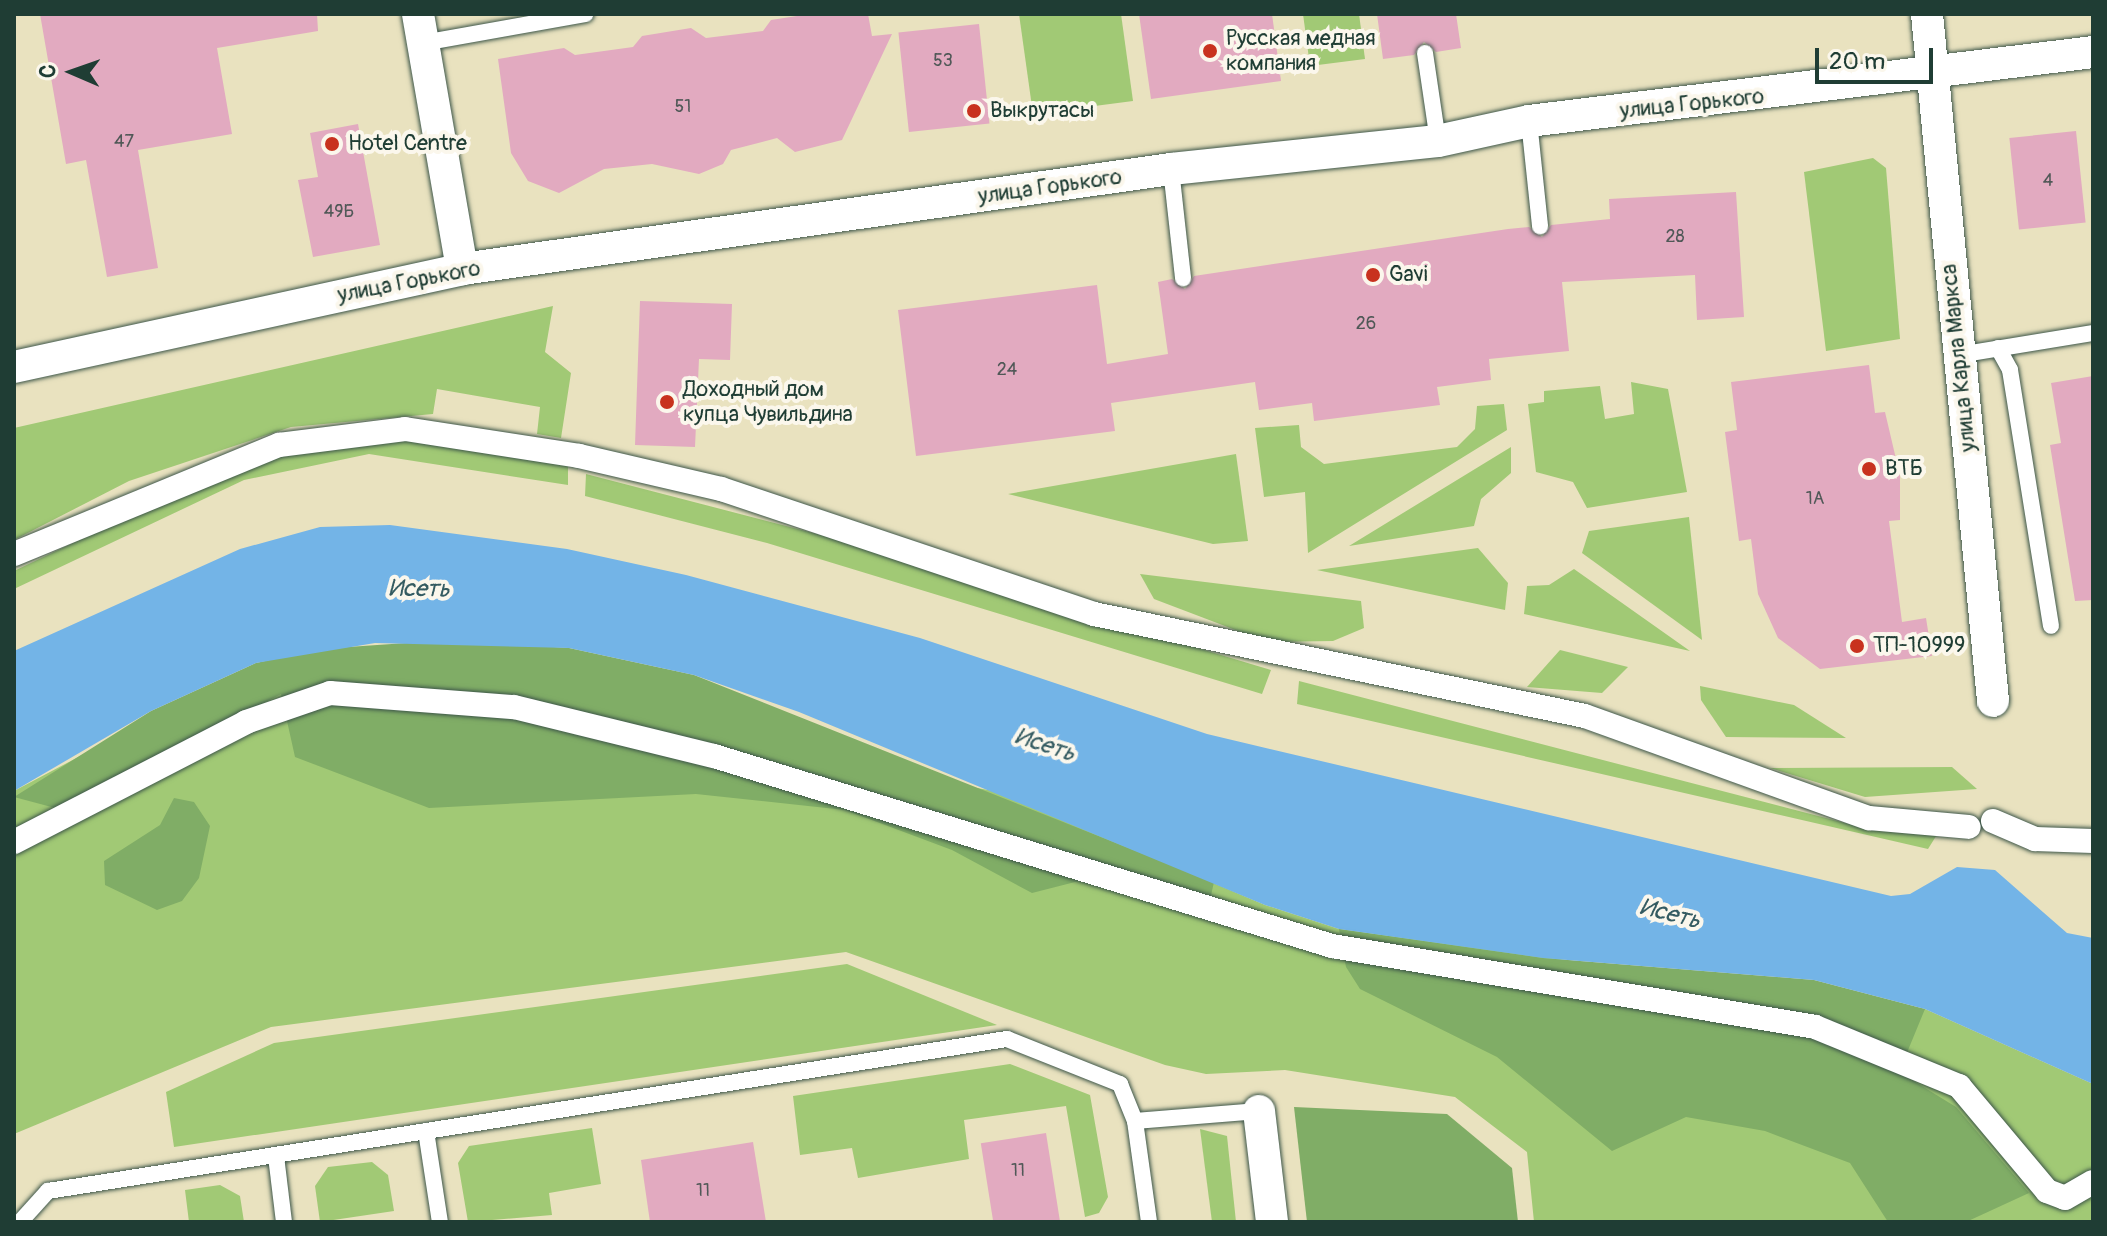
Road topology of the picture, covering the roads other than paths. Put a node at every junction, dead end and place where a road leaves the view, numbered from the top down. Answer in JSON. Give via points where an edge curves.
{"nodes":[{"id":1,"x":585,"y":14,"type":"edge"},
{"id":2,"x":1927,"y":14,"type":"edge"},
{"id":3,"x":420,"y":29,"type":"edge"},
{"id":4,"x":2093,"y":52,"type":"edge"},
{"id":5,"x":1425,"y":53,"type":"dead end"},
{"id":6,"x":1931,"y":78,"type":"junction"},
{"id":7,"x":1529,"y":121,"type":"junction"},
{"id":8,"x":1438,"y":141,"type":"junction"},
{"id":9,"x":1171,"y":169,"type":"junction"},
{"id":10,"x":1540,"y":226,"type":"dead end"},
{"id":11,"x":462,"y":269,"type":"junction"},
{"id":12,"x":1183,"y":278,"type":"dead end"},
{"id":13,"x":2093,"y":333,"type":"edge"},
{"id":14,"x":1998,"y":348,"type":"junction"},
{"id":15,"x":1958,"y":355,"type":"junction"},
{"id":16,"x":14,"y":367,"type":"edge"},
{"id":17,"x":14,"y":554,"type":"edge"},
{"id":18,"x":2051,"y":626,"type":"dead end"},
{"id":19,"x":1993,"y":701,"type":"dead end"},
{"id":20,"x":1993,"y":821,"type":"dead end"},
{"id":21,"x":1969,"y":827,"type":"dead end"},
{"id":22,"x":2093,"y":841,"type":"edge"},
{"id":23,"x":14,"y":842,"type":"edge"},
{"id":24,"x":1259,"y":1111,"type":"joint"},
{"id":25,"x":1135,"y":1121,"type":"junction"},
{"id":26,"x":426,"y":1131,"type":"junction"},
{"id":27,"x":276,"y":1156,"type":"junction"},
{"id":28,"x":2093,"y":1182,"type":"edge"},
{"id":29,"x":20,"y":1222,"type":"edge"},
{"id":30,"x":284,"y":1222,"type":"edge"},
{"id":31,"x":440,"y":1222,"type":"edge"},
{"id":32,"x":1149,"y":1222,"type":"edge"},
{"id":33,"x":1272,"y":1222,"type":"edge"}],
"edges":[{"from":1,"to":3,"type":"lane"},
{"from":2,"to":6,"type":"street","name":"улица Карла Маркса"},
{"from":3,"to":11,"type":"street"},
{"from":4,"to":6,"type":"street","name":"улица Горького"},
{"from":5,"to":8,"type":"lane"},
{"from":6,"to":7,"type":"street","name":"улица Горького"},
{"from":6,"to":15,"type":"street","name":"улица Карла Маркса"},
{"from":7,"to":8,"type":"street","name":"улица Горького"},
{"from":7,"to":10,"type":"lane"},
{"from":8,"to":9,"type":"street","name":"улица Горького"},
{"from":9,"to":11,"type":"street","name":"улица Горького"},
{"from":9,"to":12,"type":"lane"},
{"from":11,"to":16,"type":"street","name":"улица Горького"},
{"from":13,"to":14,"type":"lane"},
{"from":14,"to":15,"type":"lane"},
{"from":14,"to":18,"type":"lane","via":[[2010,370]]},
{"from":15,"to":19,"type":"street","name":"улица Карла Маркса"},
{"from":17,"to":21,"type":"street","via":[[279,445],[405,429],[579,456],[721,489],[1094,614],[1585,716],[1869,818]]},
{"from":20,"to":22,"type":"street","via":[[2035,839]]},
{"from":23,"to":28,"type":"street","via":[[246,722],[330,693],[514,707],[714,756],[1332,946],[1815,1027],[1959,1086],[2047,1191],[2065,1198]]},
{"from":24,"to":25,"type":"lane"},
{"from":24,"to":33,"type":"street"},
{"from":25,"to":26,"type":"lane","via":[[1120,1084],[1007,1039]]},
{"from":25,"to":32,"type":"lane"},
{"from":26,"to":27,"type":"lane"},
{"from":26,"to":31,"type":"lane"},
{"from":27,"to":29,"type":"lane","via":[[48,1191]]},
{"from":27,"to":30,"type":"lane"}]}
